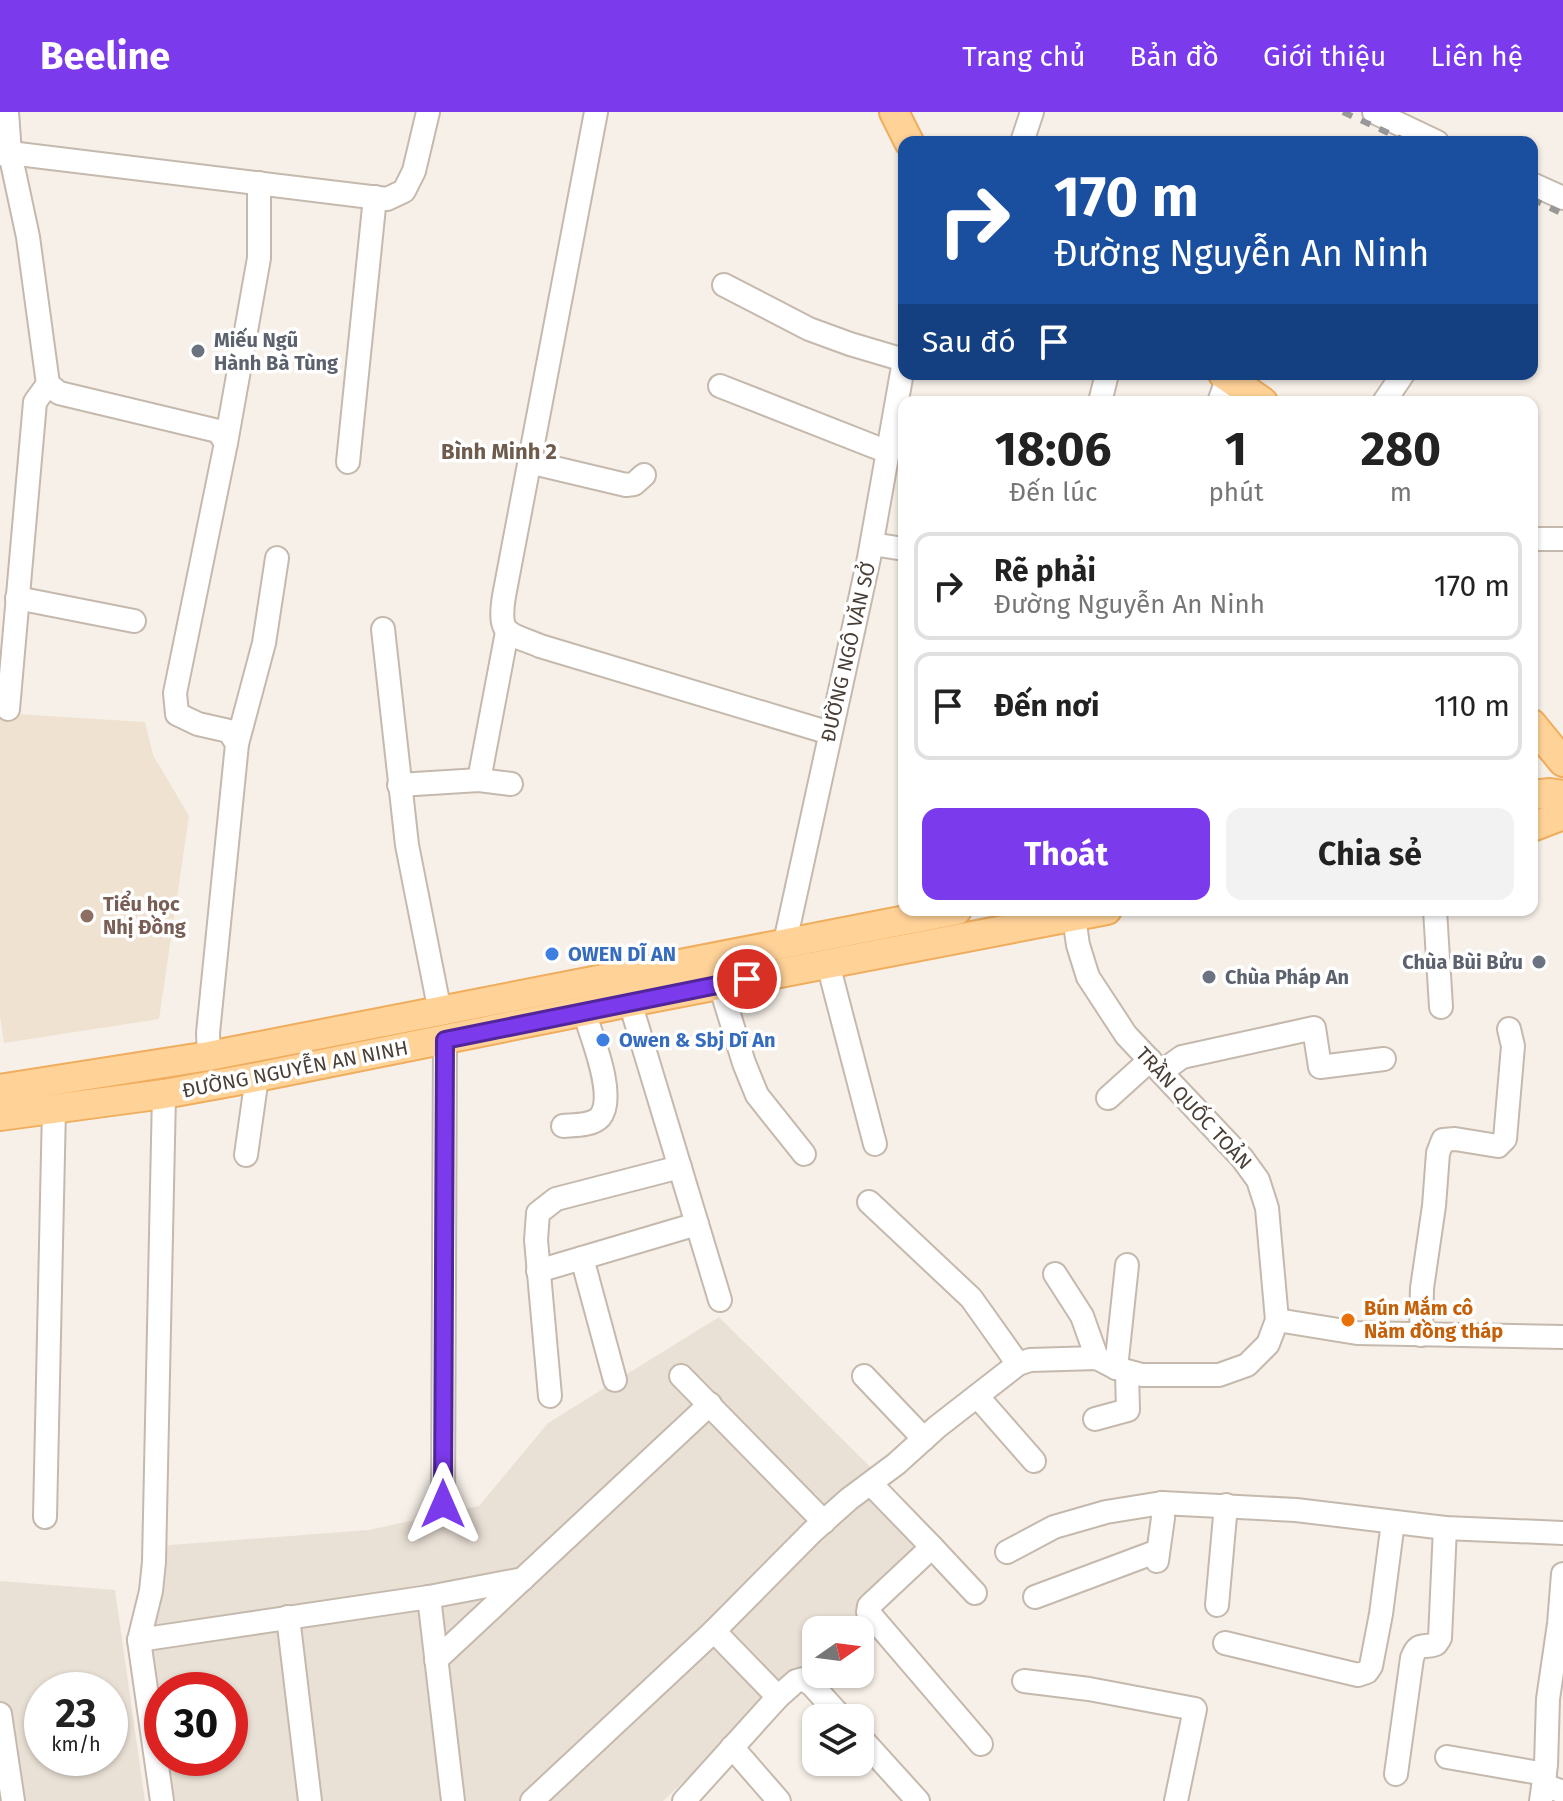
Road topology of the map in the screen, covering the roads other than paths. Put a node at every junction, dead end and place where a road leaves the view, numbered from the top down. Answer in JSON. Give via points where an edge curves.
{"nodes":[{"id":1,"x":7,"y":112,"type":"edge"},
{"id":2,"x":428,"y":112,"type":"edge"},
{"id":3,"x":596,"y":112,"type":"edge"},
{"id":4,"x":894,"y":112,"type":"edge"},
{"id":5,"x":1032,"y":112,"type":"edge"},
{"id":6,"x":1374,"y":112,"type":"edge"},
{"id":7,"x":906,"y":136,"type":"edge"},
{"id":8,"x":1024,"y":136,"type":"edge"},
{"id":9,"x":1424,"y":136,"type":"edge"},
{"id":10,"x":5,"y":154,"type":"edge"},
{"id":11,"x":259,"y":183,"type":"junction"},
{"id":12,"x":1538,"y":187,"type":"edge"},
{"id":13,"x":375,"y":197,"type":"junction"},
{"id":14,"x":1563,"y":198,"type":"edge"},
{"id":15,"x":724,"y":285,"type":"dead end"},
{"id":16,"x":898,"y":358,"type":"edge"},
{"id":17,"x":901,"y":380,"type":"edge"},
{"id":18,"x":1225,"y":382,"type":"edge"},
{"id":19,"x":48,"y":384,"type":"junction"},
{"id":20,"x":720,"y":386,"type":"dead end"},
{"id":21,"x":1252,"y":396,"type":"edge"},
{"id":22,"x":226,"y":443,"type":"junction"},
{"id":23,"x":888,"y":452,"type":"junction"},
{"id":24,"x":348,"y":462,"type":"dead end"},
{"id":25,"x":529,"y":462,"type":"junction"},
{"id":26,"x":644,"y":475,"type":"dead end"},
{"id":27,"x":1538,"y":539,"type":"edge"},
{"id":28,"x":1563,"y":539,"type":"edge"},
{"id":29,"x":872,"y":544,"type":"junction"},
{"id":30,"x":898,"y":548,"type":"edge"},
{"id":31,"x":277,"y":558,"type":"dead end"},
{"id":32,"x":17,"y":598,"type":"junction"},
{"id":33,"x":134,"y":621,"type":"dead end"},
{"id":34,"x":383,"y":629,"type":"dead end"},
{"id":35,"x":507,"y":632,"type":"junction"},
{"id":36,"x":8,"y":709,"type":"dead end"},
{"id":37,"x":1538,"y":731,"type":"edge"},
{"id":38,"x":830,"y":733,"type":"junction"},
{"id":39,"x":237,"y":744,"type":"junction"},
{"id":40,"x":1563,"y":762,"type":"edge"},
{"id":41,"x":479,"y":780,"type":"junction"},
{"id":42,"x":511,"y":784,"type":"dead end"},
{"id":43,"x":399,"y":785,"type":"junction"},
{"id":44,"x":1538,"y":795,"type":"edge"},
{"id":45,"x":1563,"y":795,"type":"edge"},
{"id":46,"x":1563,"y":815,"type":"edge"},
{"id":47,"x":1538,"y":825,"type":"edge"},
{"id":48,"x":922,"y":916,"type":"edge"},
{"id":49,"x":1059,"y":916,"type":"edge"},
{"id":50,"x":1073,"y":916,"type":"edge"},
{"id":51,"x":1435,"y":916,"type":"edge"},
{"id":52,"x":785,"y":942,"type":"junction"},
{"id":53,"x":828,"y":964,"type":"junction"},
{"id":54,"x":720,"y":985,"type":"junction"},
{"id":55,"x":626,"y":989,"type":"junction"},
{"id":56,"x":1441,"y":1007,"type":"dead end"},
{"id":57,"x":440,"y":1012,"type":"junction"},
{"id":58,"x":584,"y":1012,"type":"junction"},
{"id":59,"x":1509,"y":1029,"type":"dead end"},
{"id":60,"x":445,"y":1040,"type":"junction"},
{"id":61,"x":209,"y":1056,"type":"junction"},
{"id":62,"x":1384,"y":1059,"type":"dead end"},
{"id":63,"x":1156,"y":1066,"type":"junction"},
{"id":64,"x":257,"y":1077,"type":"junction"},
{"id":65,"x":214,"y":1085,"type":"junction"},
{"id":66,"x":0,"y":1089,"type":"edge"},
{"id":67,"x":164,"y":1094,"type":"junction"},
{"id":68,"x":1108,"y":1098,"type":"dead end"},
{"id":69,"x":54,"y":1108,"type":"junction"},
{"id":70,"x":0,"y":1116,"type":"edge"},
{"id":71,"x":563,"y":1126,"type":"dead end"},
{"id":72,"x":875,"y":1144,"type":"dead end"},
{"id":73,"x":804,"y":1154,"type":"dead end"},
{"id":74,"x":246,"y":1155,"type":"dead end"},
{"id":75,"x":680,"y":1167,"type":"junction"},
{"id":76,"x":869,"y":1202,"type":"dead end"},
{"id":77,"x":697,"y":1224,"type":"junction"},
{"id":78,"x":582,"y":1258,"type":"junction"},
{"id":79,"x":1127,"y":1265,"type":"dead end"},
{"id":80,"x":538,"y":1271,"type":"junction"},
{"id":81,"x":1055,"y":1274,"type":"dead end"},
{"id":82,"x":720,"y":1300,"type":"dead end"},
{"id":83,"x":1277,"y":1320,"type":"junction"},
{"id":84,"x":1421,"y":1335,"type":"junction"},
{"id":85,"x":1563,"y":1337,"type":"edge"},
{"id":86,"x":1018,"y":1364,"type":"junction"},
{"id":87,"x":1113,"y":1366,"type":"junction"},
{"id":88,"x":681,"y":1376,"type":"dead end"},
{"id":89,"x":864,"y":1376,"type":"dead end"},
{"id":90,"x":615,"y":1380,"type":"dead end"},
{"id":91,"x":550,"y":1396,"type":"dead end"},
{"id":92,"x":977,"y":1396,"type":"junction"},
{"id":93,"x":710,"y":1404,"type":"junction"},
{"id":94,"x":1095,"y":1419,"type":"dead end"},
{"id":95,"x":924,"y":1439,"type":"junction"},
{"id":96,"x":1034,"y":1461,"type":"dead end"},
{"id":97,"x":871,"y":1484,"type":"junction"},
{"id":98,"x":1162,"y":1503,"type":"junction"},
{"id":99,"x":443,"y":1504,"type":"dead end"},
{"id":100,"x":1226,"y":1505,"type":"junction"},
{"id":101,"x":45,"y":1517,"type":"dead end"},
{"id":102,"x":824,"y":1522,"type":"junction"},
{"id":103,"x":1393,"y":1522,"type":"junction"},
{"id":104,"x":1445,"y":1528,"type":"junction"},
{"id":105,"x":1563,"y":1533,"type":"edge"},
{"id":106,"x":932,"y":1547,"type":"junction"},
{"id":107,"x":1007,"y":1552,"type":"dead end"},
{"id":108,"x":1563,"y":1574,"type":"edge"},
{"id":109,"x":523,"y":1579,"type":"junction"},
{"id":110,"x":975,"y":1593,"type":"dead end"},
{"id":111,"x":429,"y":1597,"type":"junction"},
{"id":112,"x":1035,"y":1597,"type":"dead end"},
{"id":113,"x":1217,"y":1605,"type":"dead end"},
{"id":114,"x":288,"y":1617,"type":"junction"},
{"id":115,"x":714,"y":1631,"type":"junction"},
{"id":116,"x":139,"y":1640,"type":"junction"},
{"id":117,"x":1225,"y":1643,"type":"dead end"},
{"id":118,"x":436,"y":1660,"type":"junction"},
{"id":119,"x":1024,"y":1681,"type":"dead end"},
{"id":120,"x":778,"y":1697,"type":"junction"},
{"id":121,"x":829,"y":1704,"type":"edge"},
{"id":122,"x":0,"y":1714,"type":"edge"},
{"id":123,"x":2,"y":1742,"type":"edge"},
{"id":124,"x":981,"y":1744,"type":"dead end"},
{"id":125,"x":732,"y":1747,"type":"junction"},
{"id":126,"x":874,"y":1752,"type":"edge"},
{"id":127,"x":1447,"y":1757,"type":"dead end"},
{"id":128,"x":1396,"y":1774,"type":"dead end"},
{"id":129,"x":1548,"y":1788,"type":"edge"},
{"id":130,"x":13,"y":1801,"type":"edge"},
{"id":131,"x":162,"y":1801,"type":"edge"},
{"id":132,"x":310,"y":1801,"type":"edge"},
{"id":133,"x":453,"y":1801,"type":"edge"},
{"id":134,"x":532,"y":1801,"type":"edge"},
{"id":135,"x":684,"y":1801,"type":"edge"},
{"id":136,"x":779,"y":1801,"type":"edge"},
{"id":137,"x":918,"y":1801,"type":"edge"},
{"id":138,"x":1176,"y":1801,"type":"edge"}],
"edges":[{"from":1,"to":10,"type":"street"},
{"from":2,"to":13,"type":"street","via":[[404,191],[387,199]]},
{"from":3,"to":25,"type":"street"},
{"from":4,"to":7,"type":"main road"},
{"from":5,"to":8,"type":"street"},
{"from":6,"to":9,"type":"street"},
{"from":10,"to":11,"type":"street"},
{"from":10,"to":19,"type":"street","via":[[28,237]]},
{"from":11,"to":13,"type":"street"},
{"from":11,"to":22,"type":"street","via":[[259,258]]},
{"from":12,"to":14,"type":"street"},
{"from":13,"to":24,"type":"street"},
{"from":15,"to":16,"type":"street","via":[[809,329]]},
{"from":17,"to":23,"type":"street","name":"ĐƯỜNG NGÔ VĂN SỞ"},
{"from":18,"to":21,"type":"main road"},
{"from":19,"to":22,"type":"street","via":[[59,393],[218,431]]},
{"from":19,"to":32,"type":"street","via":[[35,402]]},
{"from":20,"to":23,"type":"street"},
{"from":22,"to":39,"type":"street","via":[[175,693],[177,714],[229,731]]},
{"from":23,"to":29,"type":"street","name":"ĐƯỜNG NGÔ VĂN SỞ"},
{"from":25,"to":26,"type":"street","via":[[626,485]]},
{"from":25,"to":35,"type":"street","via":[[502,608]]},
{"from":27,"to":28,"type":"street"},
{"from":29,"to":30,"type":"street"},
{"from":29,"to":38,"type":"street","name":"ĐƯỜNG NGÔ VĂN SỞ"},
{"from":31,"to":39,"type":"street","via":[[264,643]]},
{"from":32,"to":33,"type":"street"},
{"from":32,"to":36,"type":"street"},
{"from":34,"to":43,"type":"street"},
{"from":35,"to":38,"type":"street"},
{"from":35,"to":41,"type":"street"},
{"from":37,"to":40,"type":"main road"},
{"from":38,"to":52,"type":"street","name":"ĐƯỜNG NGÔ VĂN SỞ"},
{"from":39,"to":61,"type":"street"},
{"from":41,"to":42,"type":"street"},
{"from":41,"to":43,"type":"street"},
{"from":43,"to":57,"type":"street"},
{"from":44,"to":45,"type":"main road"},
{"from":46,"to":47,"type":"main road"},
{"from":48,"to":52,"type":"main road","name":"ĐƯỜNG NGUYỄN AN NINH"},
{"from":49,"to":53,"type":"main road","name":"ĐƯỜNG NGUYỄN AN NINH"},
{"from":50,"to":63,"type":"street","name":"TRẦN QUỐC TOẢN","via":[[1088,977],[1126,1035]]},
{"from":51,"to":56,"type":"street"},
{"from":52,"to":55,"type":"main road","name":"ĐƯỜNG NGUYỄN AN NINH"},
{"from":53,"to":54,"type":"main road","name":"ĐƯỜNG NGUYỄN AN NINH"},
{"from":53,"to":72,"type":"street"},
{"from":54,"to":55,"type":"main road","name":"ĐƯỜNG NGUYỄN AN NINH"},
{"from":54,"to":73,"type":"street","via":[[757,1095]]},
{"from":55,"to":57,"type":"main road","name":"ĐƯỜNG NGUYỄN AN NINH"},
{"from":55,"to":58,"type":"main road","name":"ĐƯỜNG NGUYỄN AN NINH"},
{"from":55,"to":75,"type":"street"},
{"from":57,"to":61,"type":"main road","name":"ĐƯỜNG NGUYỄN AN NINH"},
{"from":58,"to":60,"type":"main road","name":"ĐƯỜNG NGUYỄN AN NINH"},
{"from":58,"to":71,"type":"street","via":[[603,1077],[605,1106],[592,1122]]},
{"from":59,"to":84,"type":"street","via":[[1513,1046],[1505,1139],[1498,1146],[1443,1140],[1438,1153]]},
{"from":60,"to":64,"type":"main road","name":"ĐƯỜNG NGUYỄN AN NINH"},
{"from":60,"to":99,"type":"street"},
{"from":61,"to":65,"type":"main road"},
{"from":61,"to":66,"type":"main road","name":"ĐƯỜNG NGUYỄN AN NINH"},
{"from":62,"to":63,"type":"street","via":[[1320,1067],[1314,1028]]},
{"from":63,"to":68,"type":"street"},
{"from":63,"to":83,"type":"street","name":"TRẦN QUỐC TOẢN","via":[[1258,1180],[1267,1208]]},
{"from":64,"to":65,"type":"main road","name":"ĐƯỜNG NGUYỄN AN NINH"},
{"from":64,"to":74,"type":"street"},
{"from":65,"to":67,"type":"main road","name":"ĐƯỜNG NGUYỄN AN NINH"},
{"from":67,"to":69,"type":"main road","name":"ĐƯỜNG NGUYỄN AN NINH"},
{"from":67,"to":116,"type":"street","via":[[154,1562]]},
{"from":69,"to":70,"type":"main road","name":"ĐƯỜNG NGUYỄN AN NINH"},
{"from":69,"to":101,"type":"street"},
{"from":75,"to":77,"type":"street"},
{"from":75,"to":80,"type":"street","via":[[556,1199],[538,1213]]},
{"from":76,"to":86,"type":"street","via":[[971,1298]]},
{"from":77,"to":78,"type":"street"},
{"from":77,"to":82,"type":"street"},
{"from":78,"to":80,"type":"street"},
{"from":78,"to":90,"type":"street"},
{"from":79,"to":87,"type":"street"},
{"from":80,"to":91,"type":"street"},
{"from":81,"to":87,"type":"street","via":[[1091,1339]]},
{"from":83,"to":84,"type":"street","via":[[1357,1333]]},
{"from":83,"to":87,"type":"street","via":[[1268,1344],[1247,1365],[1219,1375],[1142,1375]]},
{"from":84,"to":85,"type":"street"},
{"from":86,"to":87,"type":"street","via":[[1030,1360]]},
{"from":86,"to":92,"type":"street"},
{"from":87,"to":94,"type":"street","via":[[1128,1410]]},
{"from":88,"to":93,"type":"street"},
{"from":89,"to":95,"type":"street"},
{"from":92,"to":95,"type":"street"},
{"from":92,"to":96,"type":"street"},
{"from":93,"to":102,"type":"street"},
{"from":93,"to":109,"type":"street"},
{"from":95,"to":97,"type":"street"},
{"from":97,"to":102,"type":"street"},
{"from":97,"to":106,"type":"street"},
{"from":98,"to":100,"type":"street"},
{"from":98,"to":107,"type":"street","via":[[1054,1527]]},
{"from":98,"to":112,"type":"street","via":[[1158,1556]]},
{"from":100,"to":103,"type":"street"},
{"from":100,"to":113,"type":"street"},
{"from":102,"to":115,"type":"street"},
{"from":103,"to":104,"type":"street"},
{"from":103,"to":117,"type":"street","via":[[1367,1672],[1358,1675]]},
{"from":104,"to":105,"type":"street"},
{"from":104,"to":128,"type":"street","via":[[1440,1638],[1419,1647],[1412,1658]]},
{"from":106,"to":110,"type":"street"},
{"from":106,"to":124,"type":"street","via":[[868,1612]]},
{"from":108,"to":129,"type":"street","via":[[1548,1699]]},
{"from":109,"to":111,"type":"street"},
{"from":109,"to":118,"type":"street"},
{"from":111,"to":114,"type":"street"},
{"from":111,"to":118,"type":"street"},
{"from":114,"to":116,"type":"street"},
{"from":114,"to":132,"type":"street"},
{"from":115,"to":120,"type":"street"},
{"from":115,"to":134,"type":"street"},
{"from":116,"to":131,"type":"street"},
{"from":118,"to":133,"type":"street"},
{"from":119,"to":138,"type":"street","via":[[1195,1709]]},
{"from":120,"to":121,"type":"street","via":[[803,1679]]},
{"from":120,"to":125,"type":"street"},
{"from":122,"to":123,"type":"street"},
{"from":123,"to":130,"type":"street"},
{"from":125,"to":135,"type":"street"},
{"from":125,"to":136,"type":"street"},
{"from":126,"to":137,"type":"street"},
{"from":127,"to":129,"type":"street"}]}
